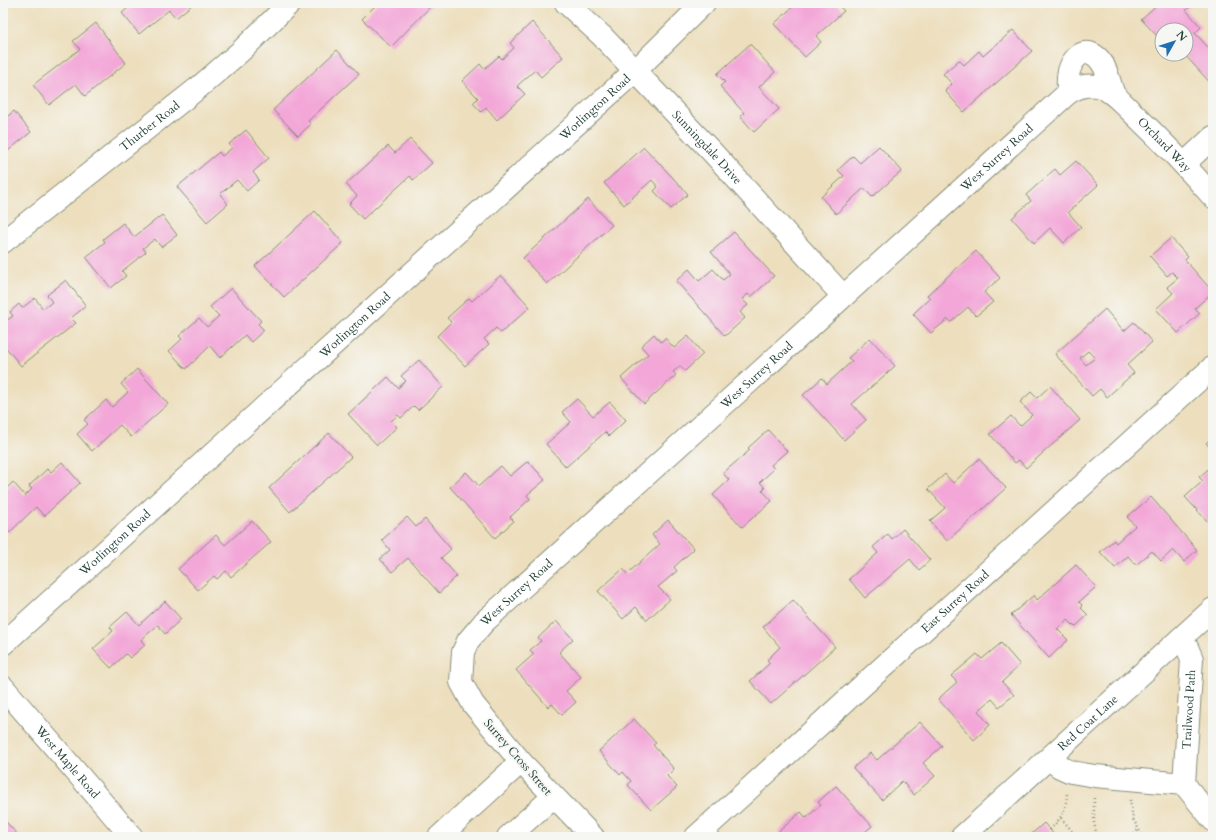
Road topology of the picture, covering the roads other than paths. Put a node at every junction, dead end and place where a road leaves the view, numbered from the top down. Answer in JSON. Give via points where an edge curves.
{"nodes":[{"id":1,"x":290,"y":3,"type":"edge"},
{"id":2,"x":566,"y":3,"type":"edge"},
{"id":3,"x":704,"y":3,"type":"edge"},
{"id":4,"x":635,"y":71,"type":"junction"},
{"id":5,"x":1089,"y":85,"type":"joint"},
{"id":6,"x":1068,"y":93,"type":"junction"},
{"id":7,"x":1114,"y":95,"type":"junction"},
{"id":8,"x":1213,"y":137,"type":"edge"},
{"id":9,"x":1184,"y":164,"type":"junction"},
{"id":10,"x":1212,"y":193,"type":"edge"},
{"id":11,"x":3,"y":242,"type":"edge"},
{"id":12,"x":843,"y":296,"type":"junction"},
{"id":13,"x":1213,"y":367,"type":"edge"},
{"id":14,"x":1213,"y":609,"type":"edge"},
{"id":15,"x":1180,"y":639,"type":"junction"},
{"id":16,"x":3,"y":644,"type":"edge"},
{"id":17,"x":461,"y":667,"type":"joint"},
{"id":18,"x":3,"y":687,"type":"edge"},
{"id":19,"x":1049,"y":759,"type":"junction"},
{"id":20,"x":521,"y":762,"type":"junction"},
{"id":21,"x":1184,"y":784,"type":"junction"},
{"id":22,"x":553,"y":798,"type":"junction"},
{"id":23,"x":1213,"y":820,"type":"edge"},
{"id":24,"x":132,"y":837,"type":"edge"},
{"id":25,"x":439,"y":837,"type":"edge"},
{"id":26,"x":508,"y":837,"type":"edge"},
{"id":27,"x":592,"y":837,"type":"edge"},
{"id":28,"x":696,"y":837,"type":"edge"},
{"id":29,"x":962,"y":837,"type":"edge"}],
"edges":[{"from":1,"to":11,"type":"street","name":"Thurber Road","via":[[198,88]]},
{"from":2,"to":4,"type":"street","name":"Sunningdale Drive"},
{"from":3,"to":4,"type":"street","name":"Worlington Road"},
{"from":4,"to":12,"type":"street","name":"Sunningdale Drive"},
{"from":4,"to":16,"type":"street","name":"Worlington Road"},
{"from":5,"to":6,"type":"street","name":"West Surrey Road"},
{"from":5,"to":7,"type":"street","name":"Orchard Way","via":[[1100,87]]},
{"from":6,"to":7,"type":"street","name":"Orchard Way","via":[[1068,72],[1074,59],[1086,53],[1095,56],[1102,63]]},
{"from":6,"to":12,"type":"street","name":"West Surrey Road"},
{"from":7,"to":9,"type":"street","name":"Orchard Way"},
{"from":8,"to":9,"type":"street"},
{"from":9,"to":10,"type":"street","name":"Orchard Way"},
{"from":12,"to":17,"type":"street","name":"West Surrey Road","via":[[484,622],[462,652]]},
{"from":13,"to":28,"type":"street","name":"East Surrey Road"},
{"from":14,"to":15,"type":"street","name":"Red Coat Lane"},
{"from":15,"to":19,"type":"street","name":"Red Coat Lane"},
{"from":15,"to":21,"type":"street","name":"Trailwood Path","via":[[1192,659]]},
{"from":17,"to":20,"type":"street","name":"Surrey Cross Street","via":[[461,682],[466,693]]},
{"from":18,"to":24,"type":"street","name":"West Maple Road"},
{"from":19,"to":21,"type":"street","via":[[1071,772]]},
{"from":19,"to":29,"type":"street","name":"Red Coat Lane"},
{"from":20,"to":22,"type":"street","name":"Surrey Cross Street"},
{"from":20,"to":25,"type":"street"},
{"from":21,"to":23,"type":"street"},
{"from":22,"to":26,"type":"street"},
{"from":22,"to":27,"type":"street","name":"Surrey Cross Street"}]}
